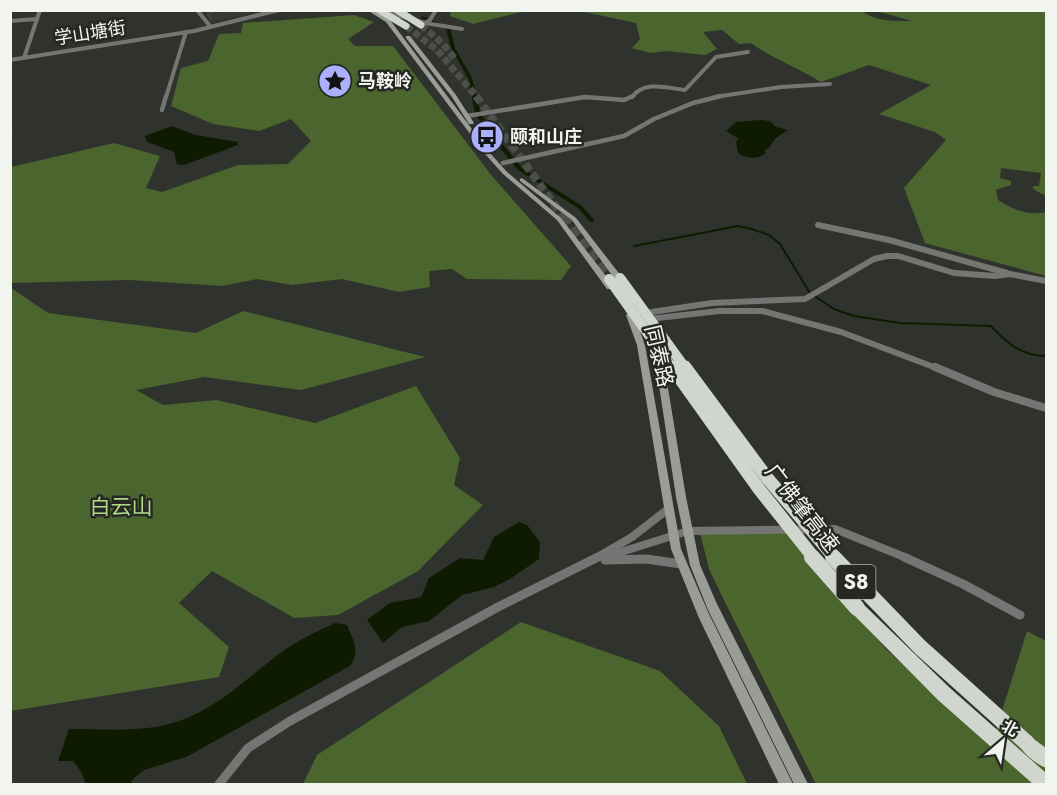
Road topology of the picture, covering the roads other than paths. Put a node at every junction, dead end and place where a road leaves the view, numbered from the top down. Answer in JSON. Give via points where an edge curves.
{"nodes":[{"id":1,"x":40,"y":10,"type":"edge"},
{"id":2,"x":197,"y":10,"type":"edge"},
{"id":3,"x":279,"y":10,"type":"edge"},
{"id":4,"x":436,"y":10,"type":"edge"},
{"id":5,"x":384,"y":13,"type":"edge"},
{"id":6,"x":37,"y":19,"type":"junction"},
{"id":7,"x":10,"y":21,"type":"edge"},
{"id":8,"x":427,"y":22,"type":"junction"},
{"id":9,"x":210,"y":26,"type":"junction"},
{"id":10,"x":406,"y":26,"type":"tunnel mouth"},
{"id":11,"x":462,"y":29,"type":"dead end"},
{"id":12,"x":186,"y":32,"type":"junction"},
{"id":13,"x":748,"y":52,"type":"dead end"},
{"id":14,"x":24,"y":58,"type":"junction"},
{"id":15,"x":10,"y":60,"type":"edge"},
{"id":16,"x":830,"y":84,"type":"dead end"},
{"id":17,"x":162,"y":110,"type":"dead end"},
{"id":18,"x":467,"y":116,"type":"junction"},
{"id":19,"x":503,"y":163,"type":"junction"},
{"id":20,"x":818,"y":225,"type":"dead end"},
{"id":21,"x":1010,"y":274,"type":"junction"},
{"id":22,"x":1047,"y":281,"type":"edge"},
{"id":23,"x":647,"y":316,"type":"junction"},
{"id":24,"x":1047,"y":408,"type":"edge"},
{"id":25,"x":669,"y":510,"type":"junction"},
{"id":26,"x":688,"y":531,"type":"junction"},
{"id":27,"x":673,"y":536,"type":"junction"},
{"id":28,"x":593,"y":560,"type":"junction"},
{"id":29,"x":681,"y":564,"type":"junction"},
{"id":30,"x":1020,"y":615,"type":"dead end"},
{"id":31,"x":1047,"y":759,"type":"edge"},
{"id":32,"x":219,"y":784,"type":"edge"},
{"id":33,"x":786,"y":784,"type":"edge"},
{"id":34,"x":801,"y":784,"type":"edge"},
{"id":35,"x":1047,"y":784,"type":"edge"}],
"edges":[{"from":1,"to":6,"type":"street"},
{"from":2,"to":9,"type":"street"},
{"from":3,"to":9,"type":"street","name":"学山塘街"},
{"from":4,"to":8,"type":"street"},
{"from":5,"to":8,"type":"highway","bridge":true},
{"from":5,"to":10,"type":"highway","bridge":true},
{"from":5,"to":18,"type":"main road","name":"同泰路","via":[[443,81]]},
{"from":5,"to":25,"type":"main road","name":"同泰路","via":[[494,161],[566,228],[634,322]]},
{"from":6,"to":7,"type":"street"},
{"from":6,"to":14,"type":"street"},
{"from":8,"to":11,"type":"street"},
{"from":9,"to":12,"type":"street","name":"学山塘街"},
{"from":12,"to":14,"type":"street","name":"学山塘街"},
{"from":12,"to":17,"type":"street"},
{"from":13,"to":18,"type":"street","via":[[716,57],[685,90],[647,86],[624,100],[585,97]]},
{"from":14,"to":15,"type":"street","name":"学山塘街"},
{"from":16,"to":19,"type":"street","via":[[723,95],[673,111],[624,136]]},
{"from":18,"to":19,"type":"main road","name":"同泰路"},
{"from":19,"to":23,"type":"main road","name":"同泰路","via":[[574,219]]},
{"from":20,"to":21,"type":"street","via":[[889,240]]},
{"from":21,"to":22,"type":"street"},
{"from":21,"to":23,"type":"street","via":[[954,273],[887,256],[874,259],[805,298],[712,303]]},
{"from":23,"to":24,"type":"street","via":[[762,311],[798,319],[885,347],[993,392]]},
{"from":23,"to":26,"type":"main road","name":"同泰路","via":[[656,340]]},
{"from":25,"to":27,"type":"main road","name":"同泰路"},
{"from":25,"to":28,"type":"street"},
{"from":26,"to":27,"type":"street"},
{"from":26,"to":30,"type":"street","via":[[835,529],[944,574]]},
{"from":26,"to":34,"type":"main road","name":"同泰路","via":[[705,591]]},
{"from":27,"to":28,"type":"street"},
{"from":27,"to":29,"type":"main road","name":"同泰路"},
{"from":28,"to":29,"type":"street","via":[[646,559]]},
{"from":28,"to":32,"type":"street","via":[[488,612],[290,721],[248,748]]},
{"from":29,"to":33,"type":"main road","name":"同泰路"},
{"from":31,"to":35,"type":"highway","name":"广佛肇高速","number":"S8","bridge":true,"via":[[909,637],[820,542],[615,278],[748,476],[816,562],[921,672]]}]}
